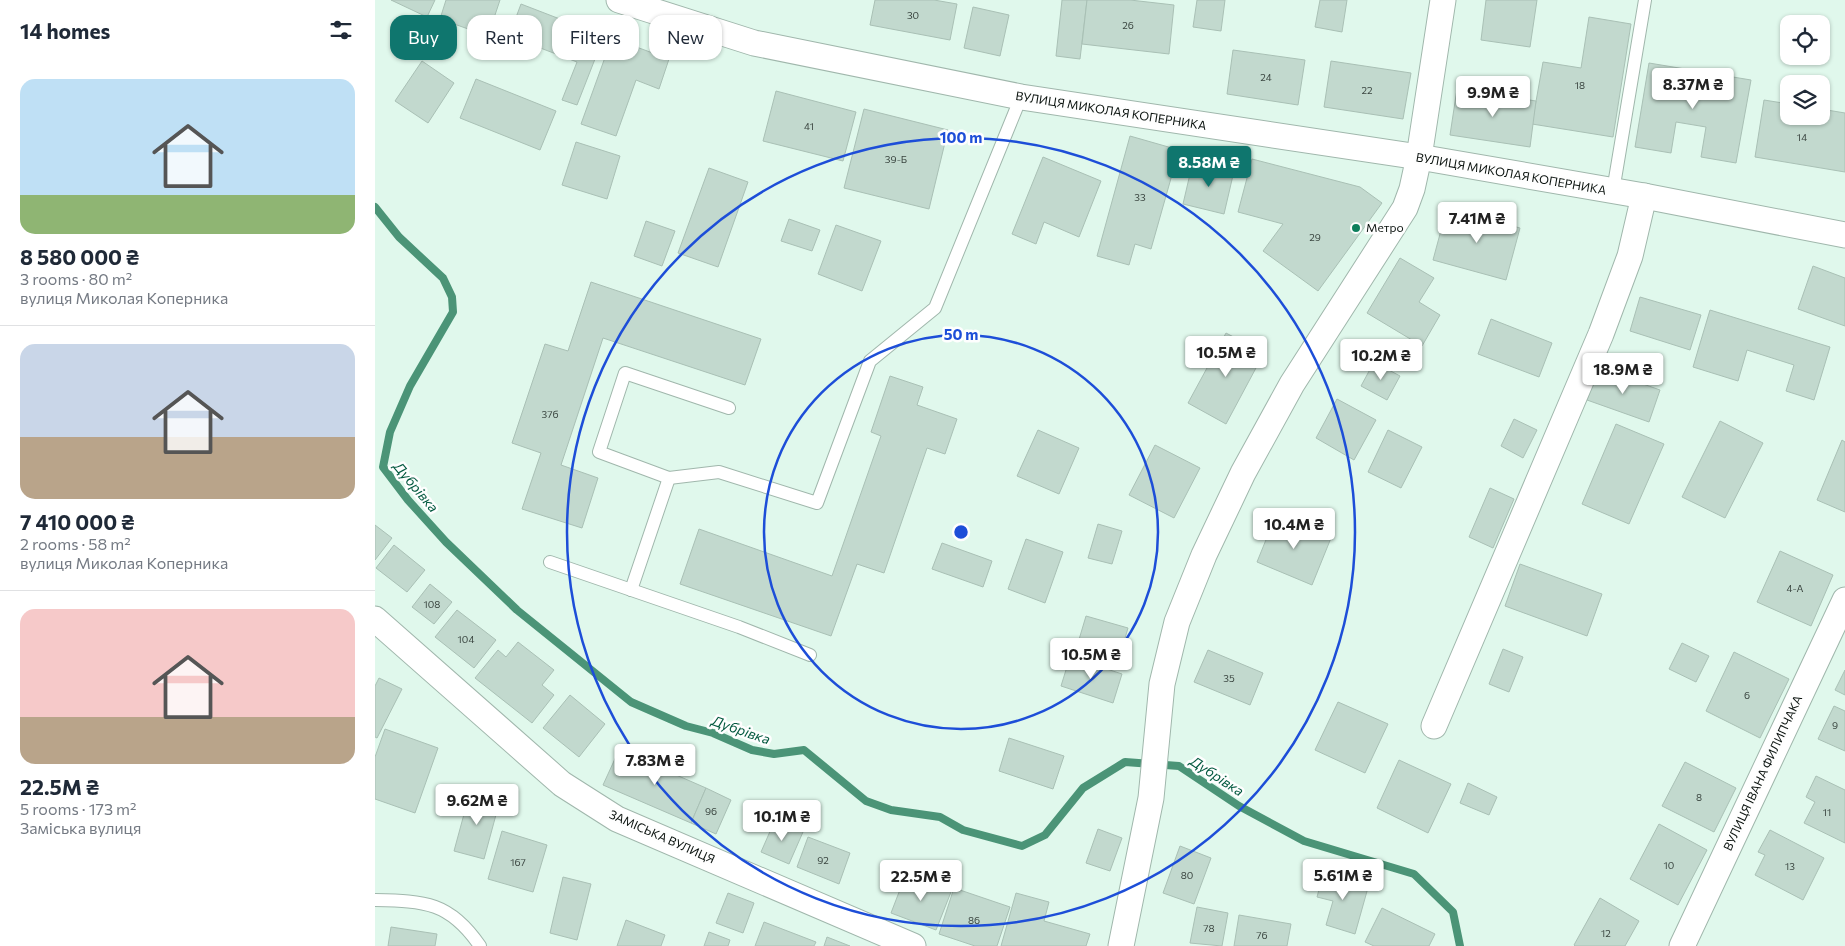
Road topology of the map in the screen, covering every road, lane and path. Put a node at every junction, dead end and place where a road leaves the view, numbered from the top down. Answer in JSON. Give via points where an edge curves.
{"nodes":[{"id":1,"x":619,"y":0,"type":"edge"},
{"id":2,"x":1443,"y":0,"type":"edge"},
{"id":3,"x":1645,"y":0,"type":"edge"},
{"id":4,"x":1021,"y":97,"type":"junction"},
{"id":5,"x":1419,"y":158,"type":"junction"},
{"id":6,"x":1613,"y":191,"type":"junction"},
{"id":7,"x":1645,"y":196,"type":"junction"},
{"id":8,"x":1845,"y":235,"type":"edge"},
{"id":9,"x":729,"y":408,"type":"dead end"},
{"id":10,"x":669,"y":478,"type":"junction"},
{"id":11,"x":550,"y":562,"type":"dead end"},
{"id":12,"x":631,"y":590,"type":"junction"},
{"id":13,"x":1845,"y":600,"type":"edge"},
{"id":14,"x":375,"y":619,"type":"edge"},
{"id":15,"x":810,"y":655,"type":"dead end"},
{"id":16,"x":1434,"y":726,"type":"dead end"},
{"id":17,"x":375,"y":900,"type":"edge"},
{"id":18,"x":481,"y":946,"type":"edge"},
{"id":19,"x":913,"y":946,"type":"edge"},
{"id":20,"x":1121,"y":946,"type":"edge"},
{"id":21,"x":1681,"y":946,"type":"edge"}],
"edges":[{"from":1,"to":4,"type":"street","name":"ВУЛИЦЯ МИКОЛАЯ КОПЕРНИКА","via":[[754,43]]},
{"from":2,"to":5,"type":"street"},
{"from":3,"to":6,"type":"lane"},
{"from":4,"to":5,"type":"street","name":"ВУЛИЦЯ МИКОЛАЯ КОПЕРНИКА"},
{"from":4,"to":10,"type":"lane","via":[[935,308],[870,361],[817,503],[719,472]]},
{"from":5,"to":6,"type":"street","name":"ВУЛИЦЯ МИКОЛАЯ КОПЕРНИКА"},
{"from":5,"to":20,"type":"street","via":[[1405,208],[1292,384],[1243,473],[1177,622],[1162,684],[1151,798]]},
{"from":6,"to":7,"type":"street","name":"ВУЛИЦЯ МИКОЛАЯ КОПЕРНИКА"},
{"from":7,"to":8,"type":"street","name":"ВУЛИЦЯ МИКОЛАЯ КОПЕРНИКА"},
{"from":7,"to":16,"type":"street","via":[[1630,256],[1601,334]]},
{"from":9,"to":10,"type":"lane","via":[[625,373],[599,452]]},
{"from":10,"to":12,"type":"lane"},
{"from":11,"to":12,"type":"lane"},
{"from":12,"to":15,"type":"lane"},
{"from":13,"to":21,"type":"street","name":"ВУЛИЦЯ ІВАНА ФИЛИПЧАКА"},
{"from":14,"to":19,"type":"street","name":"ЗАМІСЬКА ВУЛИЦЯ","via":[[562,784],[617,819]]},
{"from":17,"to":18,"type":"lane","via":[[416,901],[444,910],[465,925]]}]}
